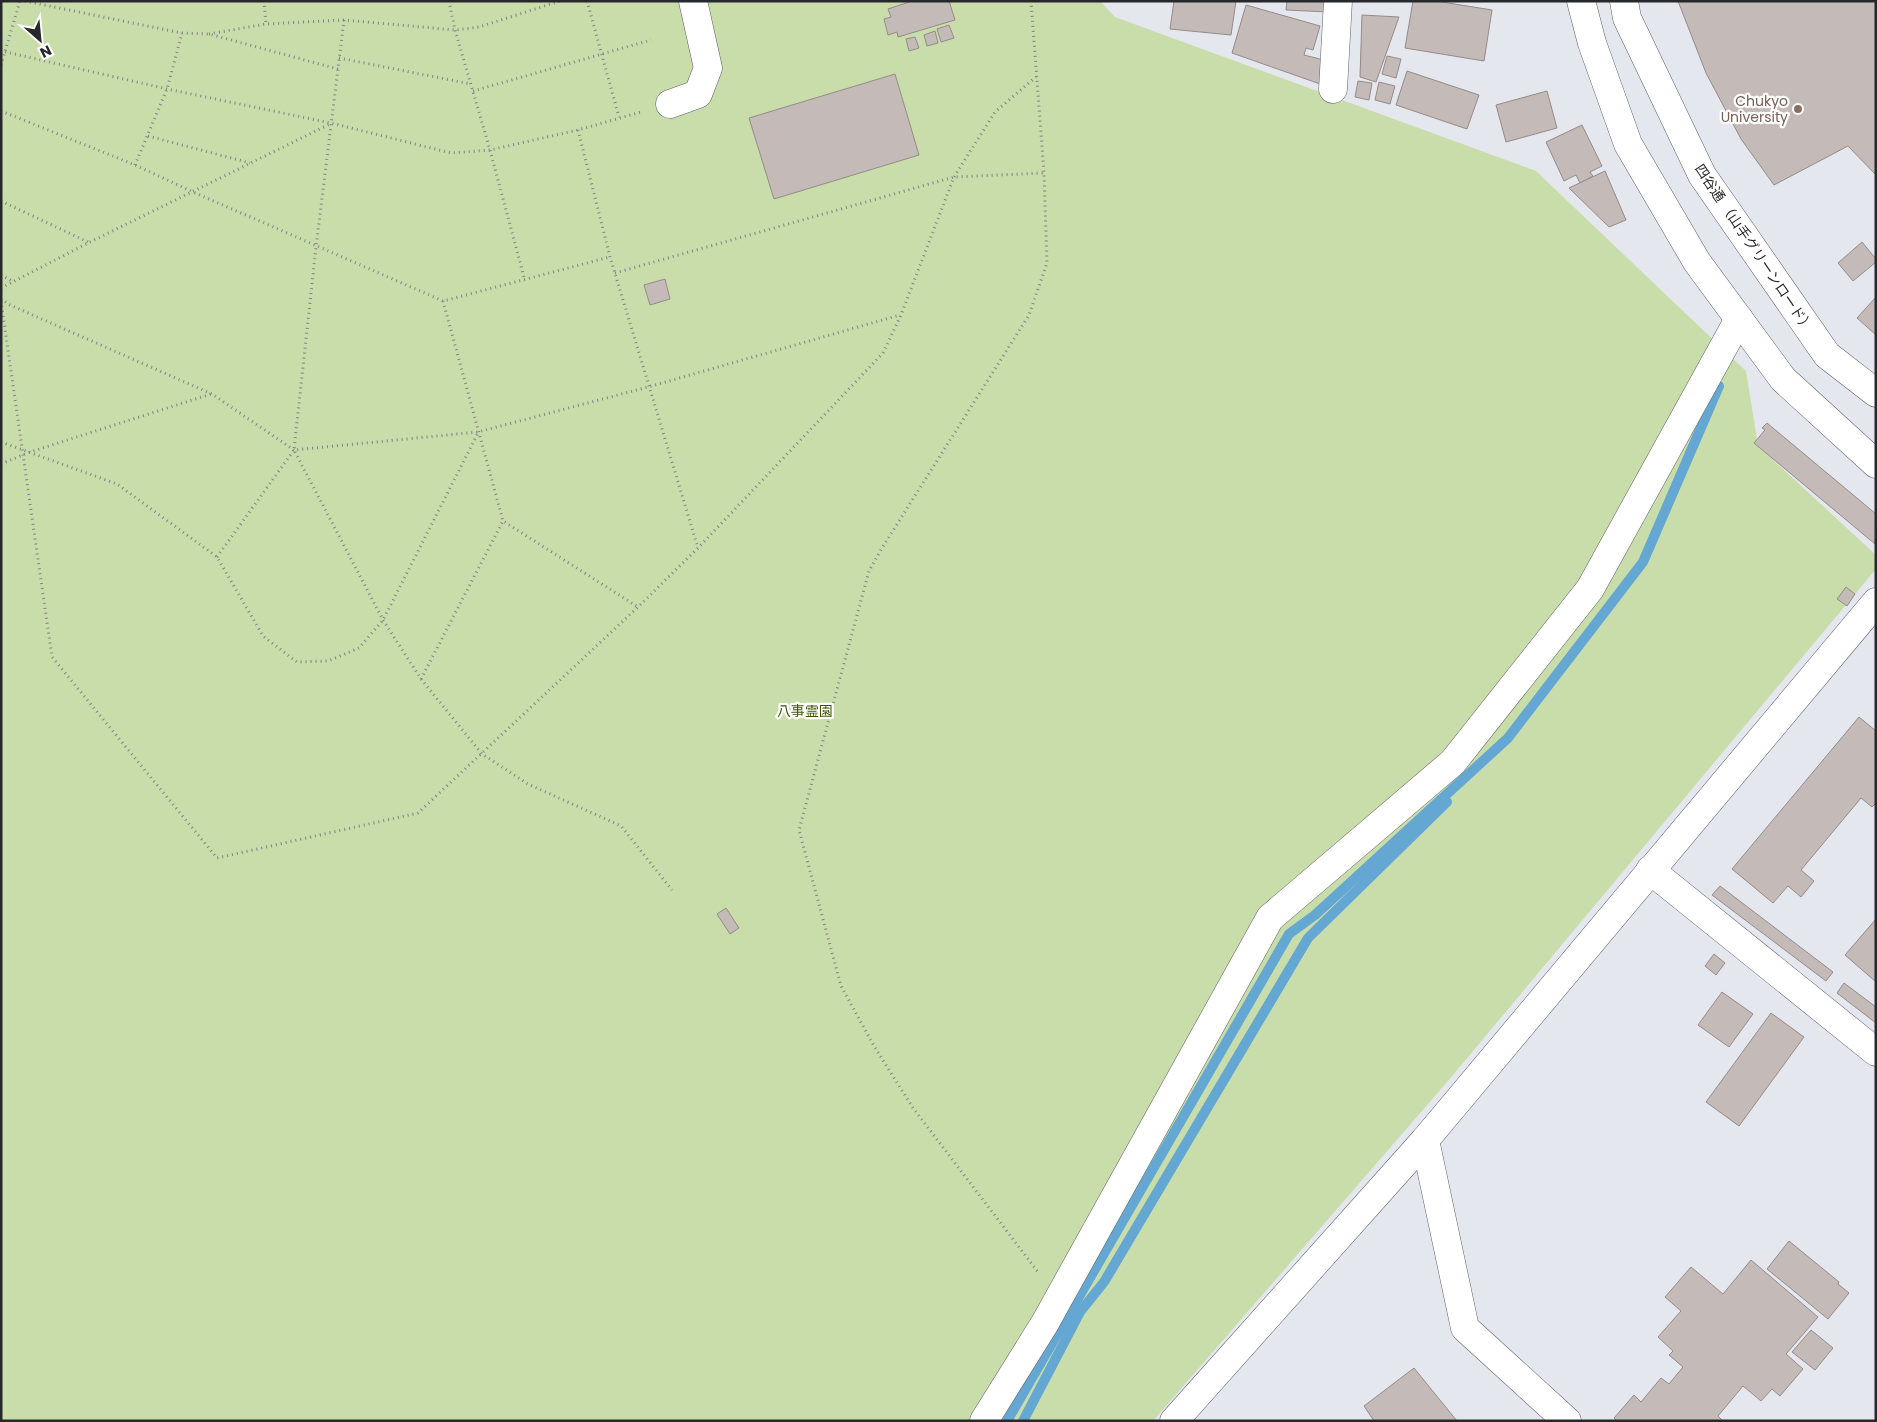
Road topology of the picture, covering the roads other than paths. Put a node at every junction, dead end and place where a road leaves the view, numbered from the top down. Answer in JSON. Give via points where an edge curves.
{"nodes":[{"id":1,"x":692,"y":1,"type":"edge"},
{"id":2,"x":1338,"y":1,"type":"edge"},
{"id":3,"x":1581,"y":1,"type":"edge"},
{"id":4,"x":1624,"y":1,"type":"edge"},
{"id":5,"x":1333,"y":90,"type":"dead end"},
{"id":6,"x":670,"y":104,"type":"road end"},
{"id":7,"x":1739,"y":319,"type":"junction"},
{"id":8,"x":1876,"y":393,"type":"edge"},
{"id":9,"x":1876,"y":464,"type":"edge"},
{"id":10,"x":1876,"y":602,"type":"edge"},
{"id":11,"x":1650,"y":870,"type":"junction"},
{"id":12,"x":1876,"y":1052,"type":"edge"},
{"id":13,"x":1425,"y":1140,"type":"junction"},
{"id":14,"x":984,"y":1421,"type":"edge"},
{"id":15,"x":1174,"y":1421,"type":"edge"},
{"id":16,"x":1568,"y":1421,"type":"edge"}],
"edges":[{"from":1,"to":6,"type":"street","via":[[708,68],[698,94]]},
{"from":2,"to":5,"type":"street"},
{"from":3,"to":7,"type":"street","via":[[1592,43],[1628,144],[1697,262]]},
{"from":4,"to":8,"type":"street","name":"四谷通 （山手グリーンロード）","via":[[1627,18],[1702,175],[1827,355]]},
{"from":7,"to":9,"type":"street","via":[[1783,379]]},
{"from":7,"to":14,"type":"street","via":[[1590,589],[1453,762],[1270,918],[1046,1323]]},
{"from":10,"to":11,"type":"street"},
{"from":11,"to":12,"type":"street"},
{"from":11,"to":13,"type":"street"},
{"from":13,"to":15,"type":"street"},
{"from":13,"to":16,"type":"street","via":[[1465,1328]]}]}
